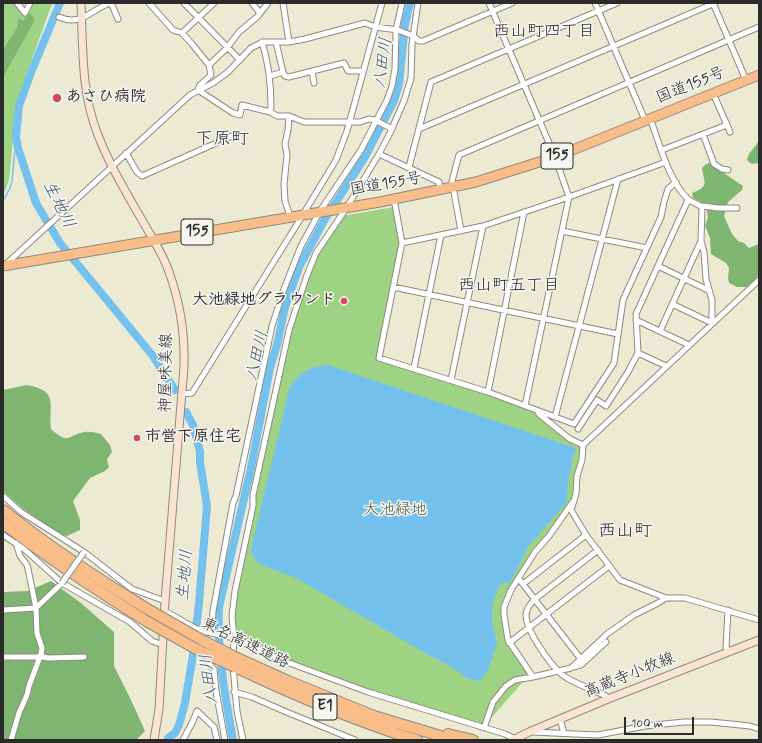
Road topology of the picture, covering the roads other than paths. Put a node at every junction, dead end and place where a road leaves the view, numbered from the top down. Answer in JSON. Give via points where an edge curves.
{"nodes":[{"id":1,"x":17,"y":3,"type":"edge"},
{"id":2,"x":30,"y":3,"type":"edge"},
{"id":3,"x":82,"y":3,"type":"edge"},
{"id":4,"x":111,"y":3,"type":"edge"},
{"id":5,"x":149,"y":3,"type":"edge"},
{"id":6,"x":184,"y":3,"type":"edge"},
{"id":7,"x":214,"y":3,"type":"edge"},
{"id":8,"x":252,"y":3,"type":"edge"},
{"id":9,"x":268,"y":3,"type":"edge"},
{"id":10,"x":283,"y":3,"type":"edge"},
{"id":11,"x":382,"y":3,"type":"edge"},
{"id":12,"x":402,"y":3,"type":"edge"},
{"id":13,"x":418,"y":3,"type":"edge"},
{"id":14,"x":489,"y":3,"type":"edge"},
{"id":15,"x":512,"y":3,"type":"edge"},
{"id":16,"x":595,"y":3,"type":"edge"},
{"id":17,"x":618,"y":3,"type":"edge"},
{"id":18,"x":714,"y":3,"type":"edge"},
{"id":19,"x":493,"y":11,"type":"junction"},
{"id":20,"x":598,"y":11,"type":"junction"},
{"id":21,"x":260,"y":13,"type":"junction"},
{"id":22,"x":59,"y":17,"type":"dead end"},
{"id":23,"x":82,"y":18,"type":"junction"},
{"id":24,"x":198,"y":18,"type":"junction"},
{"id":25,"x":118,"y":19,"type":"dead end"},
{"id":26,"x":375,"y":27,"type":"junction"},
{"id":27,"x":759,"y":27,"type":"edge"},
{"id":28,"x":397,"y":30,"type":"junction"},
{"id":29,"x":182,"y":33,"type":"junction"},
{"id":30,"x":413,"y":36,"type":"junction"},
{"id":31,"x":728,"y":40,"type":"junction"},
{"id":32,"x":262,"y":42,"type":"junction"},
{"id":33,"x":276,"y":42,"type":"junction"},
{"id":34,"x":289,"y":42,"type":"junction"},
{"id":35,"x":614,"y":46,"type":"junction"},
{"id":36,"x":228,"y":48,"type":"junction"},
{"id":37,"x":508,"y":49,"type":"junction"},
{"id":38,"x":240,"y":60,"type":"junction"},
{"id":39,"x":209,"y":65,"type":"junction"},
{"id":40,"x":312,"y":71,"type":"junction"},
{"id":41,"x":363,"y":71,"type":"junction"},
{"id":42,"x":283,"y":72,"type":"junction"},
{"id":43,"x":759,"y":75,"type":"edge"},
{"id":44,"x":270,"y":76,"type":"junction"},
{"id":45,"x":746,"y":80,"type":"junction"},
{"id":46,"x":629,"y":83,"type":"junction"},
{"id":47,"x":314,"y":84,"type":"dead end"},
{"id":48,"x":524,"y":84,"type":"junction"},
{"id":49,"x":198,"y":90,"type":"junction"},
{"id":50,"x":713,"y":94,"type":"junction"},
{"id":51,"x":270,"y":112,"type":"junction"},
{"id":52,"x":289,"y":116,"type":"junction"},
{"id":53,"x":648,"y":119,"type":"junction"},
{"id":54,"x":376,"y":121,"type":"junction"},
{"id":55,"x":540,"y":121,"type":"junction"},
{"id":56,"x":349,"y":122,"type":"junction"},
{"id":57,"x":726,"y":122,"type":"junction"},
{"id":58,"x":392,"y":128,"type":"junction"},
{"id":59,"x":419,"y":129,"type":"junction"},
{"id":60,"x":730,"y":132,"type":"dead end"},
{"id":61,"x":703,"y":134,"type":"junction"},
{"id":62,"x":232,"y":136,"type":"dead end"},
{"id":63,"x":662,"y":150,"type":"junction"},
{"id":64,"x":126,"y":152,"type":"junction"},
{"id":65,"x":379,"y":154,"type":"junction"},
{"id":66,"x":555,"y":156,"type":"junction"},
{"id":67,"x":666,"y":162,"type":"junction"},
{"id":68,"x":112,"y":165,"type":"junction"},
{"id":69,"x":409,"y":167,"type":"junction"},
{"id":70,"x":728,"y":170,"type":"dead end"},
{"id":71,"x":618,"y":179,"type":"junction"},
{"id":72,"x":676,"y":182,"type":"junction"},
{"id":73,"x":452,"y":187,"type":"junction"},
{"id":74,"x":440,"y":190,"type":"junction"},
{"id":75,"x":569,"y":197,"type":"junction"},
{"id":76,"x":394,"y":199,"type":"junction"},
{"id":77,"x":688,"y":200,"type":"junction"},
{"id":78,"x":347,"y":207,"type":"junction"},
{"id":79,"x":702,"y":207,"type":"junction"},
{"id":80,"x":736,"y":208,"type":"dead end"},
{"id":81,"x":320,"y":211,"type":"junction"},
{"id":82,"x":524,"y":212,"type":"junction"},
{"id":83,"x":304,"y":214,"type":"junction"},
{"id":84,"x":290,"y":216,"type":"junction"},
{"id":85,"x":483,"y":226,"type":"junction"},
{"id":86,"x":461,"y":230,"type":"junction"},
{"id":87,"x":562,"y":231,"type":"junction"},
{"id":88,"x":441,"y":235,"type":"junction"},
{"id":89,"x":602,"y":239,"type":"junction"},
{"id":90,"x":153,"y":240,"type":"junction"},
{"id":91,"x":701,"y":241,"type":"junction"},
{"id":92,"x":402,"y":243,"type":"junction"},
{"id":93,"x":647,"y":248,"type":"junction"},
{"id":94,"x":4,"y":266,"type":"edge"},
{"id":95,"x":658,"y":266,"type":"junction"},
{"id":96,"x":684,"y":278,"type":"junction"},
{"id":97,"x":759,"y":280,"type":"edge"},
{"id":98,"x":394,"y":287,"type":"junction"},
{"id":99,"x":708,"y":290,"type":"junction"},
{"id":100,"x":429,"y":295,"type":"junction"},
{"id":101,"x":467,"y":302,"type":"junction"},
{"id":102,"x":672,"y":304,"type":"junction"},
{"id":103,"x":505,"y":310,"type":"junction"},
{"id":104,"x":543,"y":318,"type":"junction"},
{"id":105,"x":636,"y":320,"type":"junction"},
{"id":106,"x":712,"y":323,"type":"junction"},
{"id":107,"x":580,"y":326,"type":"junction"},
{"id":108,"x":660,"y":331,"type":"junction"},
{"id":109,"x":618,"y":334,"type":"junction"},
{"id":110,"x":688,"y":345,"type":"junction"},
{"id":111,"x":638,"y":353,"type":"junction"},
{"id":112,"x":666,"y":366,"type":"junction"},
{"id":113,"x":414,"y":368,"type":"junction"},
{"id":114,"x":451,"y":380,"type":"junction"},
{"id":115,"x":488,"y":392,"type":"junction"},
{"id":116,"x":182,"y":394,"type":"junction"},
{"id":117,"x":525,"y":406,"type":"junction"},
{"id":118,"x":538,"y":411,"type":"junction"},
{"id":119,"x":555,"y":417,"type":"junction"},
{"id":120,"x":578,"y":429,"type":"dead end"},
{"id":121,"x":583,"y":445,"type":"junction"},
{"id":122,"x":3,"y":496,"type":"edge"},
{"id":123,"x":573,"y":502,"type":"junction"},
{"id":124,"x":3,"y":510,"type":"edge"},
{"id":125,"x":3,"y":523,"type":"edge"},
{"id":126,"x":3,"y":535,"type":"edge"},
{"id":127,"x":586,"y":535,"type":"junction"},
{"id":128,"x":16,"y":543,"type":"junction"},
{"id":129,"x":598,"y":550,"type":"junction"},
{"id":130,"x":84,"y":552,"type":"junction"},
{"id":131,"x":610,"y":566,"type":"junction"},
{"id":132,"x":519,"y":579,"type":"junction"},
{"id":133,"x":62,"y":584,"type":"junction"},
{"id":134,"x":523,"y":584,"type":"junction"},
{"id":135,"x":666,"y":598,"type":"junction"},
{"id":136,"x":535,"y":599,"type":"junction"},
{"id":137,"x":165,"y":601,"type":"junction"},
{"id":138,"x":36,"y":608,"type":"junction"},
{"id":139,"x":3,"y":610,"type":"edge"},
{"id":140,"x":728,"y":610,"type":"junction"},
{"id":141,"x":165,"y":611,"type":"junction"},
{"id":142,"x":547,"y":614,"type":"junction"},
{"id":143,"x":759,"y":620,"type":"edge"},
{"id":144,"x":529,"y":628,"type":"junction"},
{"id":145,"x":202,"y":631,"type":"junction"},
{"id":146,"x":212,"y":633,"type":"junction"},
{"id":147,"x":234,"y":638,"type":"junction"},
{"id":148,"x":759,"y":640,"type":"edge"},
{"id":149,"x":606,"y":642,"type":"dead end"},
{"id":150,"x":509,"y":643,"type":"junction"},
{"id":151,"x":163,"y":645,"type":"junction"},
{"id":152,"x":728,"y":652,"type":"junction"},
{"id":153,"x":41,"y":656,"type":"junction"},
{"id":154,"x":3,"y":657,"type":"edge"},
{"id":155,"x":84,"y":657,"type":"dead end"},
{"id":156,"x":580,"y":658,"type":"junction"},
{"id":157,"x":236,"y":663,"type":"junction"},
{"id":158,"x":570,"y":668,"type":"junction"},
{"id":159,"x":560,"y":671,"type":"junction"},
{"id":160,"x":533,"y":677,"type":"junction"},
{"id":161,"x":234,"y":692,"type":"junction"},
{"id":162,"x":608,"y":699,"type":"junction"},
{"id":163,"x":342,"y":704,"type":"junction"},
{"id":164,"x":560,"y":719,"type":"junction"},
{"id":165,"x":484,"y":728,"type":"junction"},
{"id":166,"x":759,"y":729,"type":"edge"},
{"id":167,"x":529,"y":732,"type":"junction"},
{"id":168,"x":564,"y":734,"type":"junction"},
{"id":169,"x":598,"y":738,"type":"edge"},
{"id":170,"x":11,"y":740,"type":"edge"},
{"id":171,"x":154,"y":740,"type":"edge"},
{"id":172,"x":183,"y":740,"type":"edge"},
{"id":173,"x":217,"y":740,"type":"edge"},
{"id":174,"x":225,"y":740,"type":"edge"},
{"id":175,"x":243,"y":740,"type":"edge"},
{"id":176,"x":355,"y":740,"type":"edge"},
{"id":177,"x":417,"y":740,"type":"edge"},
{"id":178,"x":454,"y":740,"type":"edge"},
{"id":179,"x":473,"y":740,"type":"edge"},
{"id":180,"x":514,"y":740,"type":"edge"}],
"edges":[{"from":1,"to":2,"type":"street","via":[[25,13]]},
{"from":3,"to":23,"type":"main road","name":"神屋味美線"},
{"from":4,"to":23,"type":"street"},
{"from":4,"to":25,"type":"street"},
{"from":5,"to":29,"type":"street","via":[[172,30]]},
{"from":6,"to":24,"type":"street"},
{"from":7,"to":24,"type":"street"},
{"from":8,"to":21,"type":"street"},
{"from":9,"to":21,"type":"street"},
{"from":10,"to":34,"type":"street"},
{"from":11,"to":26,"type":"street"},
{"from":12,"to":28,"type":"street"},
{"from":13,"to":30,"type":"street"},
{"from":14,"to":19,"type":"street"},
{"from":15,"to":19,"type":"street"},
{"from":16,"to":20,"type":"street"},
{"from":17,"to":20,"type":"street"},
{"from":18,"to":31,"type":"street"},
{"from":18,"to":35,"type":"street"},
{"from":19,"to":30,"type":"street","via":[[423,41]]},
{"from":19,"to":37,"type":"street"},
{"from":20,"to":35,"type":"street"},
{"from":20,"to":37,"type":"street"},
{"from":21,"to":36,"type":"street","via":[[239,32]]},
{"from":22,"to":23,"type":"street","via":[[68,20]]},
{"from":23,"to":68,"type":"main road","name":"神屋味美線","via":[[84,80],[88,100],[98,135]]},
{"from":24,"to":29,"type":"street"},
{"from":24,"to":36,"type":"street"},
{"from":26,"to":28,"type":"street"},
{"from":26,"to":34,"type":"street","via":[[365,23]]},
{"from":26,"to":41,"type":"street"},
{"from":27,"to":31,"type":"street"},
{"from":28,"to":30,"type":"street"},
{"from":28,"to":54,"type":"street","via":[[392,86]]},
{"from":29,"to":39,"type":"street"},
{"from":30,"to":58,"type":"street","via":[[411,78]]},
{"from":31,"to":45,"type":"street"},
{"from":31,"to":46,"type":"street"},
{"from":32,"to":33,"type":"street"},
{"from":32,"to":38,"type":"street","via":[[251,48]]},
{"from":32,"to":44,"type":"street"},
{"from":33,"to":34,"type":"street"},
{"from":33,"to":42,"type":"street"},
{"from":35,"to":46,"type":"street"},
{"from":35,"to":48,"type":"street"},
{"from":36,"to":38,"type":"street"},
{"from":36,"to":39,"type":"street"},
{"from":37,"to":48,"type":"street"},
{"from":37,"to":59,"type":"street","via":[[431,82]]},
{"from":38,"to":49,"type":"street","via":[[213,83]]},
{"from":39,"to":49,"type":"street","via":[[211,75],[200,84]]},
{"from":40,"to":41,"type":"street","via":[[344,63],[348,71]]},
{"from":40,"to":42,"type":"street","via":[[289,77]]},
{"from":40,"to":47,"type":"street"},
{"from":41,"to":56,"type":"street"},
{"from":42,"to":44,"type":"street"},
{"from":43,"to":45,"type":"highway","name":"国道155号","number":"155"},
{"from":44,"to":51,"type":"street"},
{"from":45,"to":50,"type":"highway","name":"国道155号","number":"155"},
{"from":46,"to":53,"type":"street"},
{"from":46,"to":55,"type":"street"},
{"from":48,"to":55,"type":"street"},
{"from":48,"to":59,"type":"street"},
{"from":49,"to":51,"type":"street","via":[[233,113],[240,115],[242,105]]},
{"from":49,"to":64,"type":"street","via":[[190,94]]},
{"from":50,"to":53,"type":"highway","name":"国道155号","number":"155"},
{"from":50,"to":57,"type":"street"},
{"from":51,"to":52,"type":"street","via":[[277,116]]},
{"from":52,"to":56,"type":"street","via":[[304,122]]},
{"from":52,"to":84,"type":"street","via":[[284,184]]},
{"from":53,"to":63,"type":"street"},
{"from":53,"to":66,"type":"highway","name":"国道155号","number":"155"},
{"from":54,"to":56,"type":"street","via":[[369,119]]},
{"from":54,"to":58,"type":"street"},
{"from":54,"to":81,"type":"street","via":[[361,150]]},
{"from":55,"to":66,"type":"street"},
{"from":55,"to":73,"type":"street","via":[[459,155]]},
{"from":56,"to":83,"type":"street","via":[[336,160]]},
{"from":57,"to":60,"type":"street"},
{"from":57,"to":61,"type":"street","via":[[724,126]]},
{"from":58,"to":65,"type":"street"},
{"from":59,"to":69,"type":"street"},
{"from":61,"to":63,"type":"street"},
{"from":61,"to":70,"type":"street","via":[[714,164]]},
{"from":62,"to":64,"type":"street","via":[[142,176]]},
{"from":63,"to":67,"type":"street"},
{"from":64,"to":68,"type":"street"},
{"from":65,"to":69,"type":"street"},
{"from":65,"to":78,"type":"street"},
{"from":66,"to":73,"type":"highway","name":"国道155号","number":"155","via":[[504,174]]},
{"from":66,"to":75,"type":"street"},
{"from":67,"to":71,"type":"street"},
{"from":67,"to":72,"type":"street"},
{"from":68,"to":90,"type":"main road","name":"神屋味美線"},
{"from":68,"to":94,"type":"street"},
{"from":69,"to":74,"type":"street","via":[[439,182]]},
{"from":71,"to":75,"type":"street"},
{"from":71,"to":89,"type":"street"},
{"from":72,"to":77,"type":"street"},
{"from":72,"to":93,"type":"street","via":[[668,189],[661,218]]},
{"from":73,"to":74,"type":"highway","name":"国道155号","number":"155"},
{"from":73,"to":86,"type":"street"},
{"from":74,"to":76,"type":"highway","name":"国道155号","number":"155"},
{"from":75,"to":82,"type":"street"},
{"from":75,"to":87,"type":"street"},
{"from":76,"to":78,"type":"highway","name":"国道155号","number":"155"},
{"from":76,"to":92,"type":"street"},
{"from":77,"to":79,"type":"street"},
{"from":77,"to":95,"type":"street"},
{"from":78,"to":81,"type":"highway","name":"国道155号","number":"155"},
{"from":78,"to":147,"type":"street","via":[[316,253],[289,330],[235,591],[232,616]]},
{"from":79,"to":80,"type":"street"},
{"from":79,"to":91,"type":"street"},
{"from":81,"to":83,"type":"highway","name":"国道155号","number":"155"},
{"from":81,"to":146,"type":"street","via":[[295,260],[272,326],[233,503],[213,611]]},
{"from":82,"to":85,"type":"street"},
{"from":82,"to":103,"type":"street"},
{"from":83,"to":84,"type":"highway","name":"国道155号","number":"155"},
{"from":83,"to":116,"type":"street","via":[[192,393]]},
{"from":84,"to":90,"type":"highway","name":"国道155号","number":"155"},
{"from":85,"to":86,"type":"street"},
{"from":85,"to":101,"type":"street"},
{"from":86,"to":88,"type":"street"},
{"from":87,"to":89,"type":"street"},
{"from":87,"to":104,"type":"street"},
{"from":88,"to":92,"type":"street"},
{"from":88,"to":100,"type":"street"},
{"from":89,"to":93,"type":"street"},
{"from":89,"to":107,"type":"street"},
{"from":90,"to":94,"type":"highway","name":"国道155号","number":"155"},
{"from":90,"to":116,"type":"main road","name":"神屋味美線","via":[[169,270],[181,319],[184,349]]},
{"from":91,"to":96,"type":"street"},
{"from":91,"to":99,"type":"street"},
{"from":92,"to":98,"type":"street"},
{"from":93,"to":109,"type":"street","via":[[623,300]]},
{"from":95,"to":96,"type":"street"},
{"from":95,"to":105,"type":"street","via":[[636,314]]},
{"from":96,"to":99,"type":"street"},
{"from":96,"to":102,"type":"street"},
{"from":97,"to":106,"type":"street"},
{"from":98,"to":100,"type":"street"},
{"from":98,"to":113,"type":"street","via":[[379,358]]},
{"from":99,"to":106,"type":"street","via":[[712,300]]},
{"from":100,"to":101,"type":"street"},
{"from":100,"to":113,"type":"street"},
{"from":101,"to":103,"type":"street"},
{"from":101,"to":114,"type":"street"},
{"from":102,"to":106,"type":"street"},
{"from":102,"to":108,"type":"street"},
{"from":103,"to":104,"type":"street"},
{"from":103,"to":115,"type":"street"},
{"from":104,"to":107,"type":"street"},
{"from":104,"to":117,"type":"street"},
{"from":105,"to":108,"type":"street"},
{"from":105,"to":111,"type":"street"},
{"from":106,"to":110,"type":"street"},
{"from":107,"to":109,"type":"street"},
{"from":107,"to":119,"type":"street"},
{"from":108,"to":110,"type":"street"},
{"from":109,"to":119,"type":"street","via":[[614,363],[574,424]]},
{"from":110,"to":112,"type":"street"},
{"from":111,"to":112,"type":"street"},
{"from":111,"to":120,"type":"street","via":[[606,406],[597,400]]},
{"from":112,"to":121,"type":"street"},
{"from":113,"to":114,"type":"street"},
{"from":114,"to":115,"type":"street"},
{"from":115,"to":117,"type":"street"},
{"from":116,"to":137,"type":"main road","name":"神屋味美線"},
{"from":117,"to":118,"type":"street"},
{"from":118,"to":119,"type":"street"},
{"from":118,"to":121,"type":"street","via":[[570,439]]},
{"from":121,"to":123,"type":"street"},
{"from":122,"to":130,"type":"street","via":[[21,512]]},
{"from":123,"to":127,"type":"street","via":[[571,510]]},
{"from":123,"to":132,"type":"street","via":[[535,552]]},
{"from":124,"to":157,"type":"highway","name":"東名高速道路","number":"E1","bridge":true,"via":[[93,576]]},
{"from":125,"to":157,"type":"highway","name":"東名高速道路","number":"E1","bridge":true,"via":[[88,585],[148,622]]},
{"from":126,"to":128,"type":"street"},
{"from":127,"to":129,"type":"street"},
{"from":127,"to":134,"type":"street"},
{"from":128,"to":133,"type":"street"},
{"from":128,"to":138,"type":"street","via":[[20,556],[27,565]]},
{"from":129,"to":131,"type":"street"},
{"from":129,"to":136,"type":"street"},
{"from":130,"to":133,"type":"street","bridge":true},
{"from":130,"to":137,"type":"street","via":[[132,589]]},
{"from":131,"to":135,"type":"street","via":[[620,580]]},
{"from":131,"to":142,"type":"street"},
{"from":132,"to":134,"type":"street"},
{"from":132,"to":150,"type":"street","via":[[506,599],[504,607]]},
{"from":133,"to":138,"type":"street"},
{"from":133,"to":151,"type":"street","via":[[130,622],[152,641]]},
{"from":134,"to":136,"type":"street"},
{"from":135,"to":140,"type":"street","via":[[685,598]]},
{"from":135,"to":156,"type":"street","via":[[634,615]]},
{"from":136,"to":142,"type":"street"},
{"from":136,"to":144,"type":"street","via":[[526,614]]},
{"from":137,"to":141,"type":"main road","name":"神屋味美線"},
{"from":138,"to":139,"type":"street"},
{"from":138,"to":153,"type":"street"},
{"from":140,"to":143,"type":"street"},
{"from":140,"to":152,"type":"street"},
{"from":141,"to":145,"type":"street"},
{"from":141,"to":151,"type":"main road","name":"神屋味美線"},
{"from":142,"to":144,"type":"street"},
{"from":142,"to":156,"type":"street"},
{"from":144,"to":150,"type":"street"},
{"from":144,"to":159,"type":"street","via":[[540,648]]},
{"from":145,"to":146,"type":"street"},
{"from":145,"to":174,"type":"street","via":[[208,663],[214,668]]},
{"from":146,"to":147,"type":"street"},
{"from":147,"to":161,"type":"street"},
{"from":147,"to":165,"type":"street","via":[[284,661],[368,692]]},
{"from":148,"to":152,"type":"main road","name":"高蔵寺小牧線"},
{"from":149,"to":158,"type":"street","via":[[581,665]]},
{"from":150,"to":160,"type":"street"},
{"from":151,"to":171,"type":"main road","name":"神屋味美線","via":[[159,709]]},
{"from":152,"to":162,"type":"main road","name":"高蔵寺小牧線"},
{"from":153,"to":154,"type":"street"},
{"from":153,"to":155,"type":"street"},
{"from":153,"to":170,"type":"street"},
{"from":156,"to":158,"type":"street"},
{"from":157,"to":163,"type":"highway","name":"東名高速道路","number":"E1"},
{"from":157,"to":177,"type":"highway","name":"東名高速道路","number":"E1","via":[[284,690]]},
{"from":158,"to":159,"type":"street"},
{"from":159,"to":160,"type":"street"},
{"from":159,"to":162,"type":"street","via":[[565,677]]},
{"from":160,"to":165,"type":"street","via":[[516,680],[506,686],[493,702]]},
{"from":161,"to":175,"type":"street"},
{"from":161,"to":176,"type":"street"},
{"from":162,"to":164,"type":"main road","name":"高蔵寺小牧線"},
{"from":163,"to":178,"type":"highway","name":"東名高速道路","number":"E1"},
{"from":163,"to":179,"type":"highway"},
{"from":164,"to":167,"type":"main road","name":"高蔵寺小牧線"},
{"from":164,"to":168,"type":"street"},
{"from":165,"to":180,"type":"street","via":[[505,734]]},
{"from":166,"to":169,"type":"street","via":[[711,722],[684,722],[646,726]]},
{"from":167,"to":168,"type":"street"},
{"from":167,"to":180,"type":"main road","name":"高蔵寺小牧線"},
{"from":168,"to":169,"type":"street"},
{"from":172,"to":173,"type":"street","via":[[197,711],[214,727]]}]}
